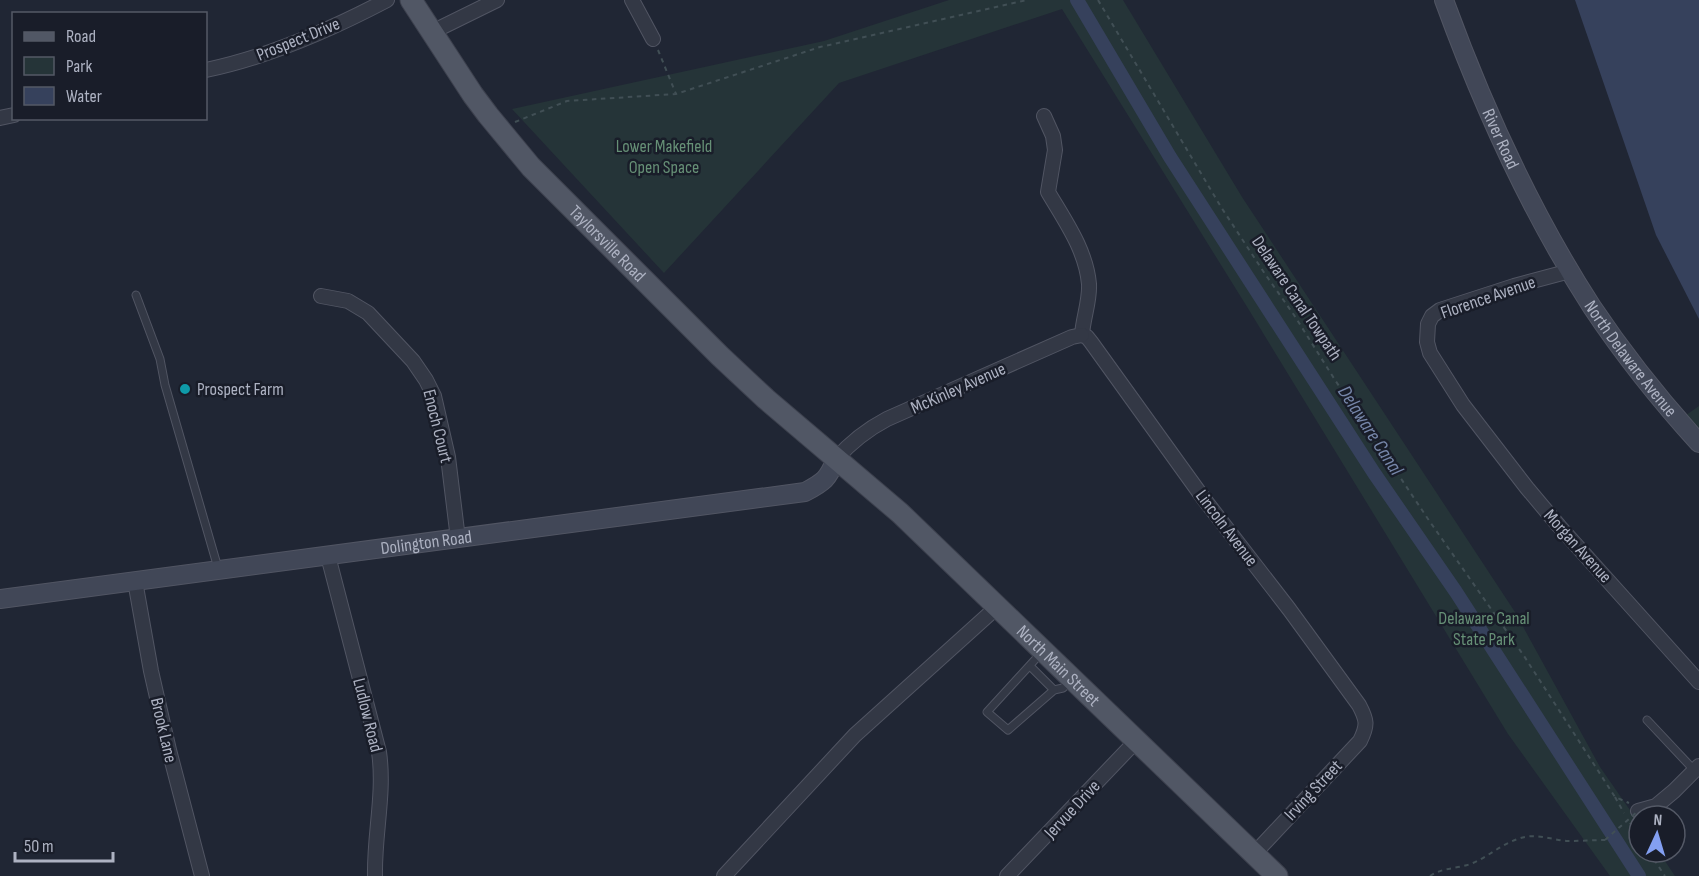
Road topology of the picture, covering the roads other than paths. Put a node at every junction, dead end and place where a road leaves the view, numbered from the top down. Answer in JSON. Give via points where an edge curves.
{"nodes":[{"id":1,"x":387,"y":0,"type":"edge"},
{"id":2,"x":411,"y":0,"type":"edge"},
{"id":3,"x":496,"y":0,"type":"edge"},
{"id":4,"x":632,"y":0,"type":"edge"},
{"id":5,"x":1444,"y":0,"type":"edge"},
{"id":6,"x":432,"y":32,"type":"junction"},
{"id":7,"x":654,"y":39,"type":"road end"},
{"id":8,"x":207,"y":70,"type":"edge"},
{"id":9,"x":1044,"y":116,"type":"dead end"},
{"id":10,"x":1570,"y":271,"type":"junction"},
{"id":11,"x":136,"y":295,"type":"dead end"},
{"id":12,"x":321,"y":296,"type":"dead end"},
{"id":13,"x":1082,"y":332,"type":"junction"},
{"id":14,"x":1462,"y":405,"type":"joint"},
{"id":15,"x":1699,"y":443,"type":"edge"},
{"id":16,"x":836,"y":459,"type":"junction"},
{"id":17,"x":458,"y":539,"type":"junction"},
{"id":18,"x":328,"y":556,"type":"junction"},
{"id":19,"x":218,"y":570,"type":"junction"},
{"id":20,"x":135,"y":581,"type":"junction"},
{"id":21,"x":0,"y":599,"type":"edge"},
{"id":22,"x":997,"y":607,"type":"junction"},
{"id":23,"x":1036,"y":659,"type":"junction"},
{"id":24,"x":1072,"y":680,"type":"junction"},
{"id":25,"x":1699,"y":682,"type":"edge"},
{"id":26,"x":1054,"y":690,"type":"junction"},
{"id":27,"x":1647,"y":720,"type":"dead end"},
{"id":28,"x":1366,"y":724,"type":"joint"},
{"id":29,"x":1136,"y":741,"type":"junction"},
{"id":30,"x":1697,"y":768,"type":"edge"},
{"id":31,"x":1658,"y":804,"type":"edge"},
{"id":32,"x":1254,"y":854,"type":"junction"},
{"id":33,"x":1013,"y":874,"type":"edge"},
{"id":34,"x":202,"y":876,"type":"edge"},
{"id":35,"x":375,"y":876,"type":"edge"},
{"id":36,"x":724,"y":876,"type":"edge"},
{"id":37,"x":1276,"y":876,"type":"edge"}],
"edges":[{"from":1,"to":8,"type":"street","name":"Prospect Drive","via":[[284,47]]},
{"from":2,"to":6,"type":"main road","name":"Taylorsville Road"},
{"from":3,"to":6,"type":"street"},
{"from":4,"to":7,"type":"street"},
{"from":5,"to":10,"type":"street","name":"River Road","via":[[1509,158]]},
{"from":6,"to":16,"type":"main road","name":"Taylorsville Road","via":[[473,95],[531,167],[680,317]]},
{"from":9,"to":13,"type":"street","via":[[1055,150],[1048,192],[1077,243],[1089,284]]},
{"from":10,"to":14,"type":"street","name":"Florence Avenue","via":[[1440,310],[1432,316],[1426,332],[1430,353]]},
{"from":10,"to":15,"type":"street","name":"North Delaware Avenue","via":[[1625,354]]},
{"from":11,"to":19,"type":"lane","via":[[160,359]]},
{"from":12,"to":17,"type":"street","name":"Enoch Court","via":[[348,301],[368,313],[426,380],[434,396],[448,457]]},
{"from":13,"to":16,"type":"street","name":"McKinley Avenue","via":[[887,418],[857,438]]},
{"from":13,"to":28,"type":"street","name":"Lincoln Avenue","via":[[1359,705]]},
{"from":14,"to":25,"type":"street","name":"Morgan Avenue","via":[[1527,488]]},
{"from":16,"to":17,"type":"street","name":"Dolington Road","via":[[829,477],[806,492]]},
{"from":16,"to":22,"type":"main road","name":"North Main Street","via":[[900,513]]},
{"from":17,"to":18,"type":"street","name":"Dolington Road"},
{"from":18,"to":19,"type":"street","name":"Dolington Road"},
{"from":18,"to":35,"type":"street","name":"Ludlow Road","via":[[379,752],[382,773]]},
{"from":19,"to":20,"type":"street","name":"Dolington Road"},
{"from":20,"to":21,"type":"street","name":"Dolington Road"},
{"from":20,"to":34,"type":"street","name":"Brook Lane","via":[[153,683]]},
{"from":22,"to":23,"type":"main road","name":"North Main Street"},
{"from":22,"to":36,"type":"street","via":[[855,735]]},
{"from":23,"to":24,"type":"main road","name":"North Main Street"},
{"from":23,"to":26,"type":"lane"},
{"from":23,"to":26,"type":"lane","via":[[987,712],[1008,730]]},
{"from":24,"to":26,"type":"lane"},
{"from":24,"to":29,"type":"main road","name":"North Main Street"},
{"from":27,"to":30,"type":"lane"},
{"from":28,"to":32,"type":"street","name":"Irving Street","via":[[1360,741]]},
{"from":29,"to":32,"type":"main road","name":"North Main Street"},
{"from":29,"to":33,"type":"street","name":"Jervue Drive"},
{"from":30,"to":31,"type":"street"},
{"from":32,"to":37,"type":"main road","name":"North Main Street"}]}
